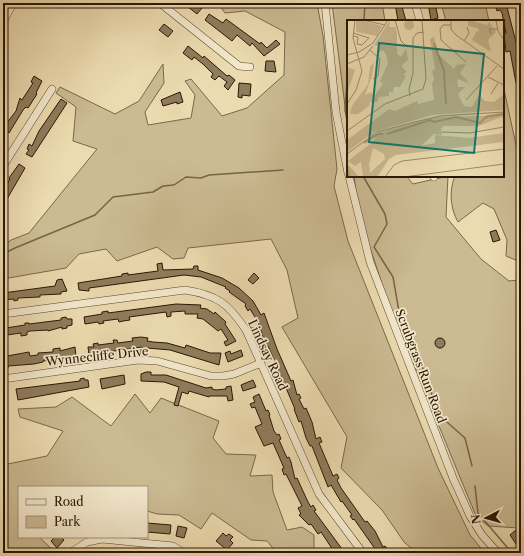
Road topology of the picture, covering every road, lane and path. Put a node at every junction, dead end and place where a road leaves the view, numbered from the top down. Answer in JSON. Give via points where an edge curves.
{"nodes":[{"id":1,"x":13,"y":3,"type":"edge"},
{"id":2,"x":160,"y":3,"type":"edge"},
{"id":3,"x":325,"y":3,"type":"edge"},
{"id":4,"x":415,"y":3,"type":"edge"},
{"id":5,"x":519,"y":3,"type":"edge"},
{"id":6,"x":521,"y":13,"type":"edge"},
{"id":7,"x":420,"y":20,"type":"edge"},
{"id":8,"x":3,"y":22,"type":"edge"},
{"id":9,"x":250,"y":67,"type":"dead end"},
{"id":10,"x":52,"y":90,"type":"dead end"},
{"id":11,"x":3,"y":166,"type":"edge"},
{"id":12,"x":347,"y":170,"type":"edge"},
{"id":13,"x":349,"y":177,"type":"edge"},
{"id":14,"x":3,"y":314,"type":"edge"},
{"id":15,"x":261,"y":363,"type":"junction"},
{"id":16,"x":3,"y":379,"type":"edge"},
{"id":17,"x":70,"y":553,"type":"edge"},
{"id":18,"x":184,"y":553,"type":"edge"},
{"id":19,"x":363,"y":553,"type":"edge"},
{"id":20,"x":498,"y":553,"type":"edge"}],
"edges":[{"from":1,"to":8,"type":"street"},
{"from":2,"to":9,"type":"street","via":[[239,66]]},
{"from":3,"to":12,"type":"street","name":"Scrubgrass Run Road","via":[[336,112]]},
{"from":4,"to":7,"type":"street"},
{"from":5,"to":6,"type":"street"},
{"from":10,"to":11,"type":"street"},
{"from":13,"to":20,"type":"street","name":"Scrubgrass Run Road","via":[[370,262],[453,478],[470,516]]},
{"from":14,"to":15,"type":"street","name":"Lindsay Road","via":[[164,291],[185,290],[203,293],[233,311],[246,330]]},
{"from":15,"to":16,"type":"street","name":"Wynnecliffe Drive","via":[[223,376],[211,376],[157,361],[138,360]]},
{"from":15,"to":19,"type":"street","name":"Lindsay Road","via":[[319,494]]},
{"from":17,"to":18,"type":"street","via":[[86,542],[102,539],[173,546]]}]}
